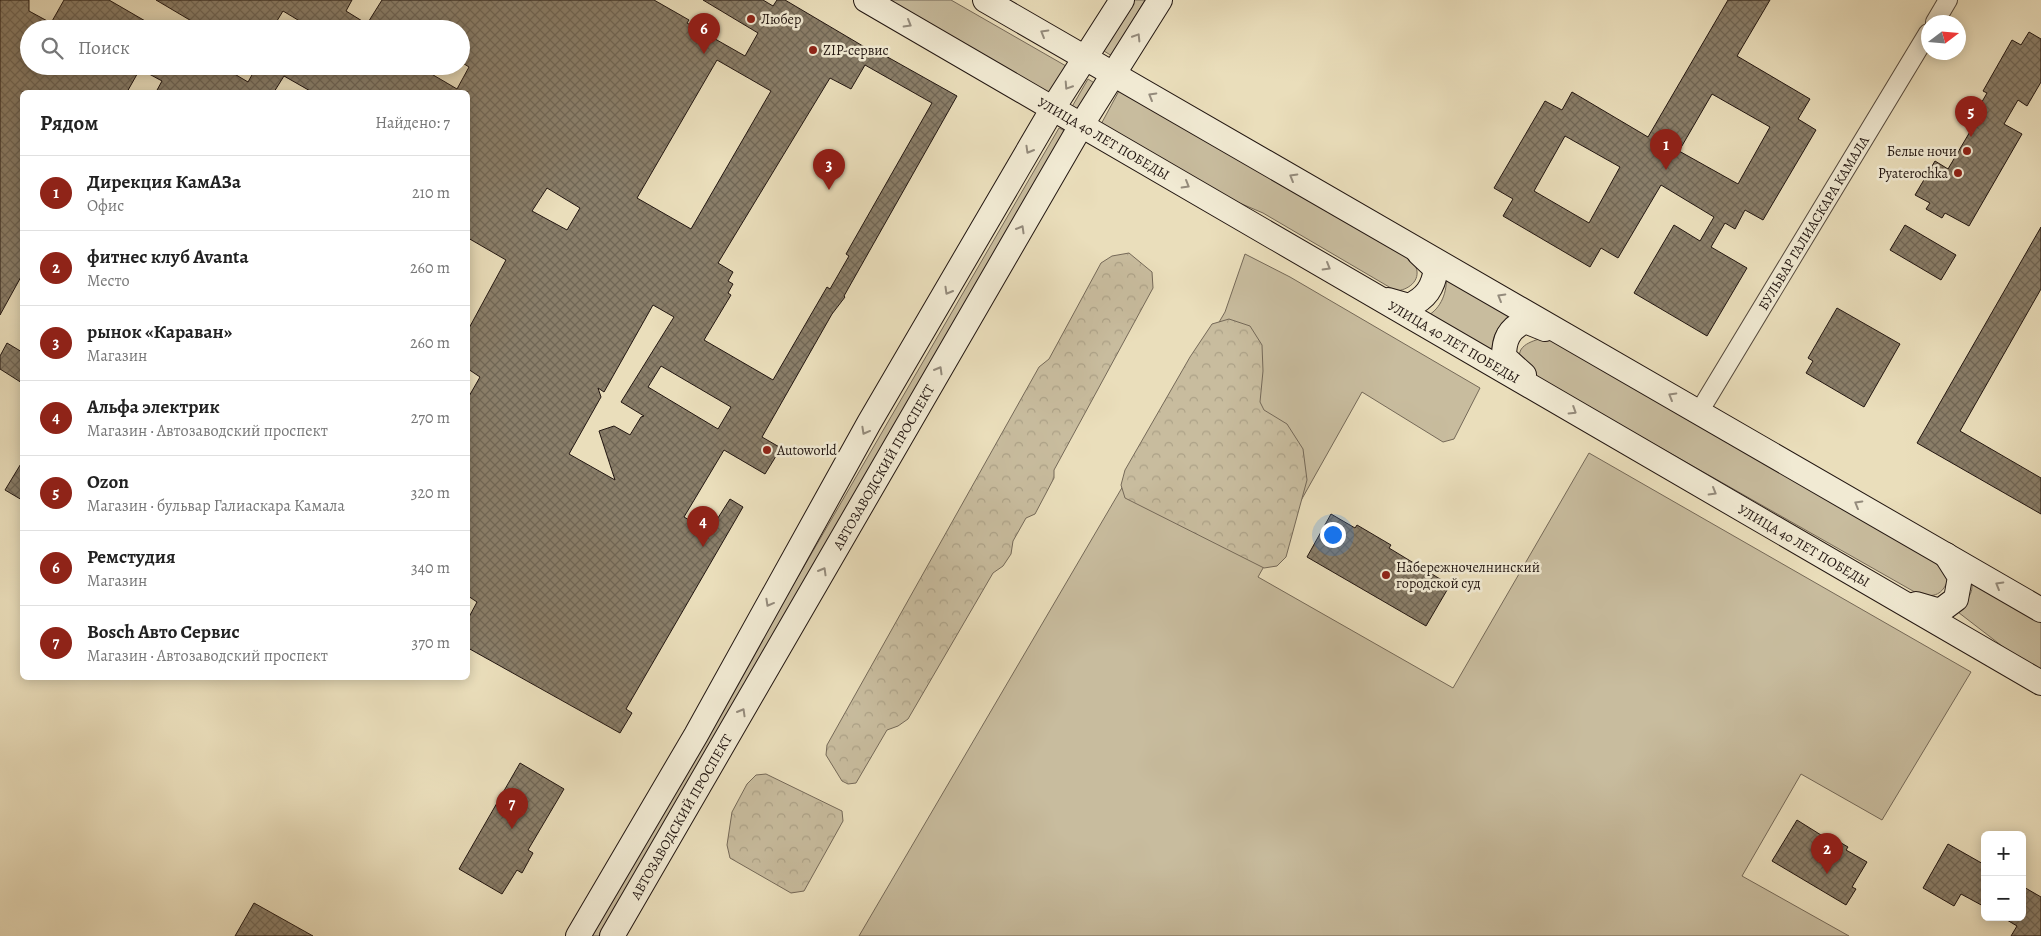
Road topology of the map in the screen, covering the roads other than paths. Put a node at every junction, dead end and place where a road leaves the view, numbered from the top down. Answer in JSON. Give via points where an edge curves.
{"nodes":[{"id":1,"x":866,"y":0,"type":"edge"},
{"id":2,"x":985,"y":0,"type":"edge"},
{"id":3,"x":1122,"y":0,"type":"edge"},
{"id":4,"x":1160,"y":0,"type":"edge"},
{"id":5,"x":1948,"y":0,"type":"edge"},
{"id":6,"x":1939,"y":15,"type":"edge"},
{"id":7,"x":1921,"y":45,"type":"edge"},
{"id":8,"x":1086,"y":58,"type":"junction"},
{"id":9,"x":1113,"y":74,"type":"junction"},
{"id":10,"x":1053,"y":108,"type":"junction"},
{"id":11,"x":1082,"y":124,"type":"junction"},
{"id":12,"x":1409,"y":244,"type":"junction"},
{"id":13,"x":1379,"y":298,"type":"junction"},
{"id":14,"x":1573,"y":339,"type":"junction"},
{"id":15,"x":1542,"y":392,"type":"junction"},
{"id":16,"x":1699,"y":412,"type":"junction"},
{"id":17,"x":1944,"y":554,"type":"junction"},
{"id":18,"x":1895,"y":598,"type":"junction"},
{"id":19,"x":2041,"y":610,"type":"edge"},
{"id":20,"x":2041,"y":683,"type":"edge"},
{"id":21,"x":583,"y":933,"type":"edge"},
{"id":22,"x":612,"y":936,"type":"edge"}],
"edges":[{"from":1,"to":10,"type":"street","name":"УЛИЦА 40 ЛЕТ ПОБЕДЫ","one_way":true},
{"from":8,"to":2,"type":"street","one_way":true},
{"from":3,"to":8,"type":"street","name":"АВТОЗАВОДСКИЙ ПРОСПЕКТ"},
{"from":9,"to":4,"type":"street","name":"АВТОЗАВОДСКИЙ ПРОСПЕКТ","one_way":true},
{"from":5,"to":6,"type":"street"},
{"from":7,"to":16,"type":"street","name":"БУЛЬВАР ГАЛИАСКАРА КАМАЛА"},
{"from":8,"to":9,"type":"street"},
{"from":8,"to":10,"type":"street","name":"АВТОЗАВОДСКИЙ ПРОСПЕКТ","one_way":true},
{"from":9,"to":11,"type":"street","name":"АВТОЗАВОДСКИЙ ПРОСПЕКТ"},
{"from":12,"to":9,"type":"street","one_way":true},
{"from":10,"to":11,"type":"street","name":"УЛИЦА 40 ЛЕТ ПОБЕДЫ"},
{"from":10,"to":21,"type":"street","name":"АВТОЗАВОДСКИЙ ПРОСПЕКТ","one_way":true,"via":[[869,423]]},
{"from":11,"to":13,"type":"street","name":"УЛИЦА 40 ЛЕТ ПОБЕДЫ","one_way":true},
{"from":22,"to":11,"type":"street","name":"АВТОЗАВОДСКИЙ ПРОСПЕКТ","one_way":true},
{"from":12,"to":13,"type":"street","via":[[1436,269],[1429,292],[1409,306]]},
{"from":14,"to":12,"type":"street","one_way":true},
{"from":13,"to":15,"type":"street","name":"УЛИЦА 40 ЛЕТ ПОБЕДЫ"},
{"from":14,"to":15,"type":"street","via":[[1525,321],[1508,334],[1504,357]]},
{"from":16,"to":14,"type":"street","one_way":true},
{"from":15,"to":18,"type":"street","name":"УЛИЦА 40 ЛЕТ ПОБЕДЫ","one_way":true},
{"from":17,"to":16,"type":"street","one_way":true},
{"from":17,"to":18,"type":"street","via":[[1960,577],[1956,599],[1940,611]]},
{"from":19,"to":17,"type":"street","one_way":true},
{"from":18,"to":20,"type":"street","name":"УЛИЦА 40 ЛЕТ ПОБЕДЫ"}]}
